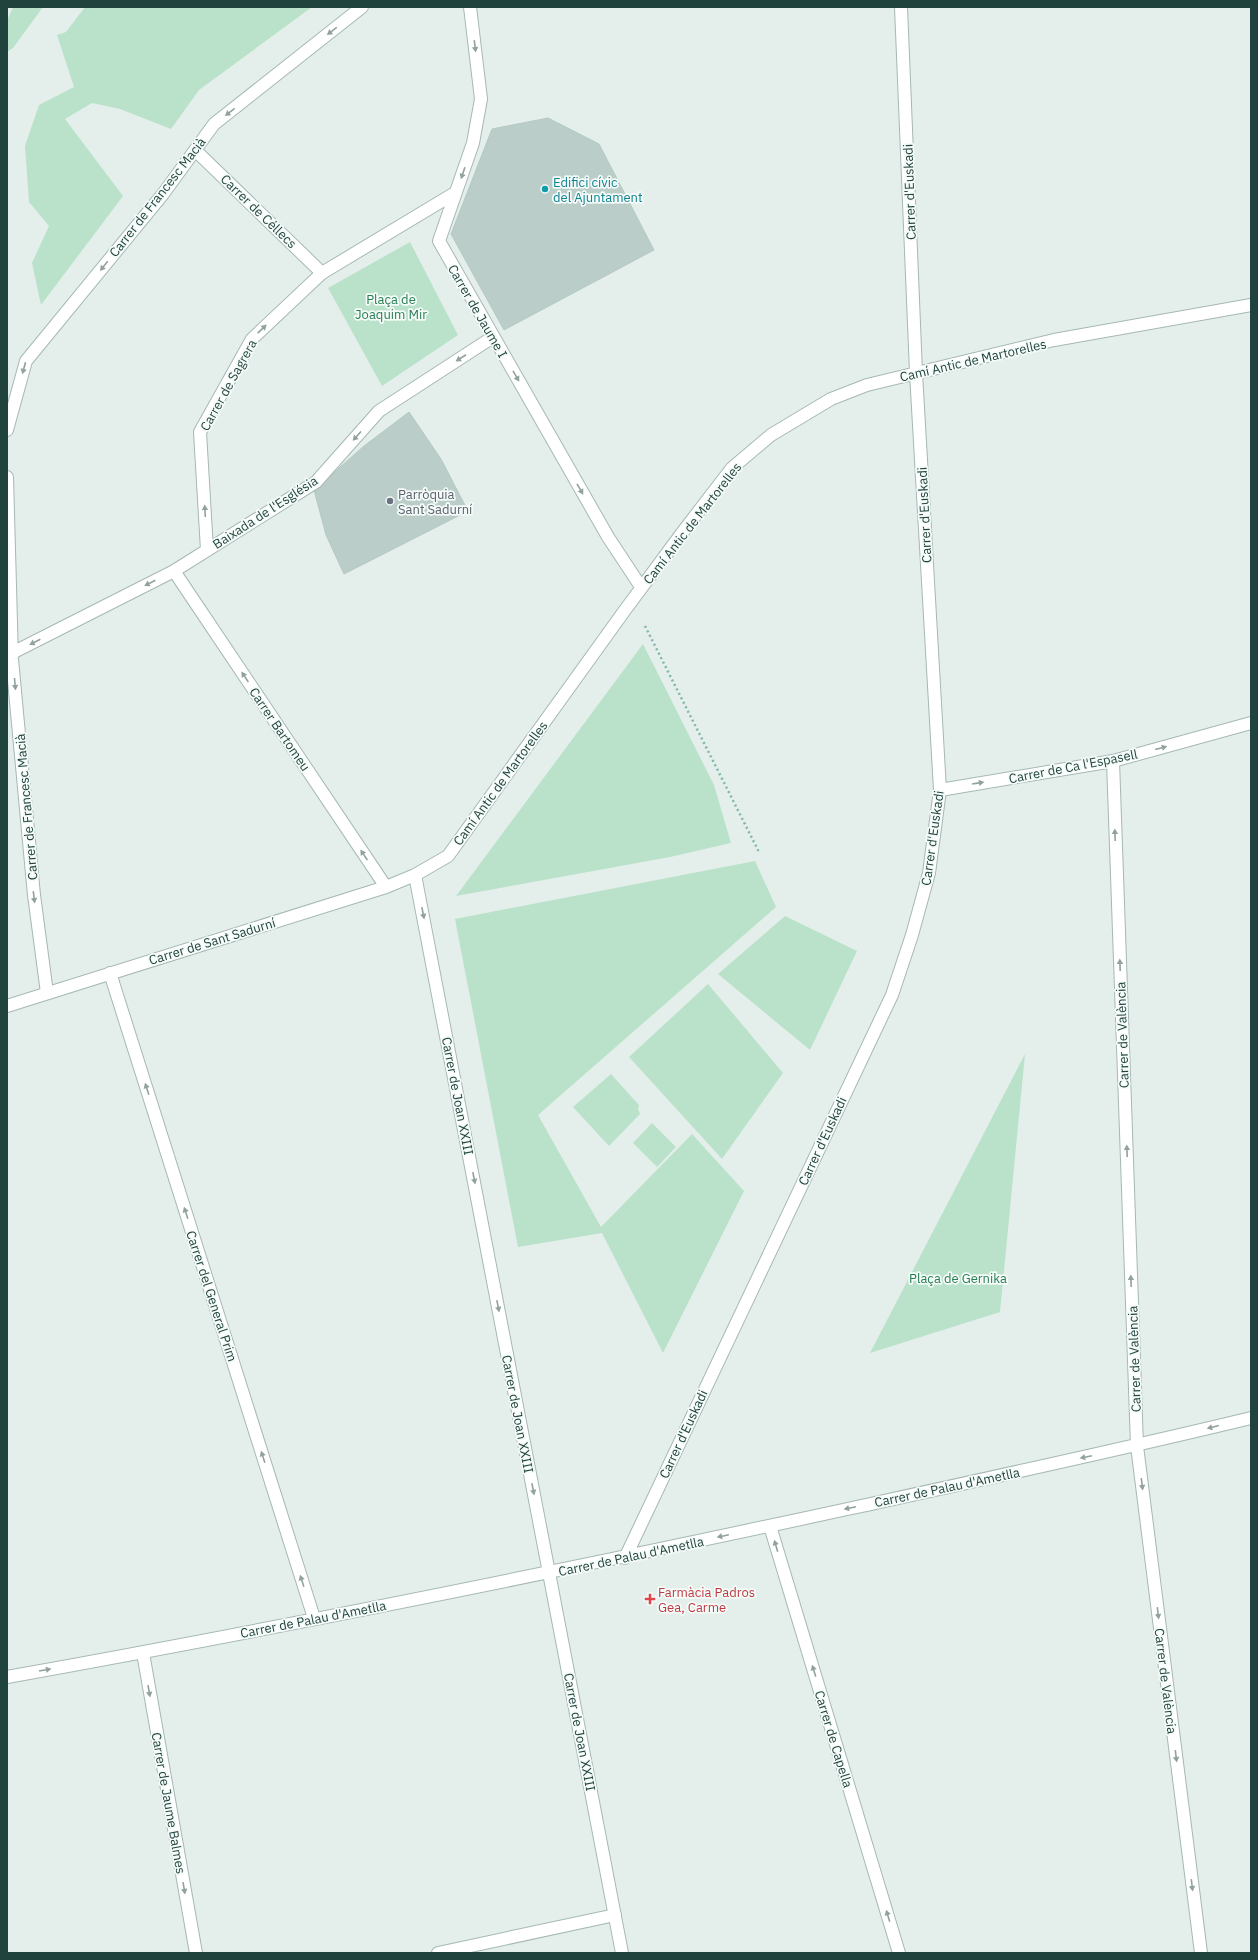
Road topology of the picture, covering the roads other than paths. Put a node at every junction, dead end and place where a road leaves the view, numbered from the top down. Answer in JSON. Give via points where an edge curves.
{"nodes":[{"id":1,"x":362,"y":7,"type":"edge"},
{"id":2,"x":470,"y":7,"type":"edge"},
{"id":3,"x":901,"y":7,"type":"edge"},
{"id":4,"x":195,"y":150,"type":"junction"},
{"id":5,"x":455,"y":193,"type":"junction"},
{"id":6,"x":322,"y":273,"type":"junction"},
{"id":7,"x":1251,"y":305,"type":"edge"},
{"id":8,"x":493,"y":337,"type":"junction"},
{"id":9,"x":916,"y":373,"type":"junction"},
{"id":10,"x":7,"y":430,"type":"edge"},
{"id":11,"x":7,"y":477,"type":"edge"},
{"id":12,"x":207,"y":550,"type":"junction"},
{"id":13,"x":174,"y":571,"type":"junction"},
{"id":14,"x":642,"y":587,"type":"junction"},
{"id":15,"x":12,"y":653,"type":"junction"},
{"id":16,"x":1251,"y":724,"type":"edge"},
{"id":17,"x":1113,"y":761,"type":"junction"},
{"id":18,"x":940,"y":790,"type":"junction"},
{"id":19,"x":415,"y":875,"type":"junction"},
{"id":20,"x":386,"y":887,"type":"junction"},
{"id":21,"x":110,"y":973,"type":"junction"},
{"id":22,"x":47,"y":993,"type":"junction"},
{"id":23,"x":7,"y":1006,"type":"edge"},
{"id":24,"x":1251,"y":1418,"type":"edge"},
{"id":25,"x":1137,"y":1446,"type":"junction"},
{"id":26,"x":770,"y":1526,"type":"junction"},
{"id":27,"x":625,"y":1558,"type":"junction"},
{"id":28,"x":549,"y":1573,"type":"junction"},
{"id":29,"x":314,"y":1618,"type":"junction"},
{"id":30,"x":142,"y":1653,"type":"junction"},
{"id":31,"x":7,"y":1677,"type":"edge"},
{"id":32,"x":615,"y":1915,"type":"junction"},
{"id":33,"x":196,"y":1953,"type":"edge"},
{"id":34,"x":438,"y":1953,"type":"edge"},
{"id":35,"x":622,"y":1953,"type":"edge"},
{"id":36,"x":899,"y":1953,"type":"edge"},
{"id":37,"x":1201,"y":1953,"type":"edge"}],
"edges":[{"from":1,"to":4,"type":"street","name":"Carrer de Francesc Macià","one_way":true,"via":[[214,124]]},
{"from":2,"to":5,"type":"street","name":"Carrer de Jaume I","one_way":true,"via":[[481,99],[473,143]]},
{"from":3,"to":9,"type":"street","name":"Carrer d'Euskadi"},
{"from":4,"to":6,"type":"street","name":"Carrer de Céllecs"},
{"from":4,"to":10,"type":"street","name":"Carrer de Francesc Macià","one_way":true,"via":[[163,194],[26,361]]},
{"from":5,"to":6,"type":"street","name":"Carrer de Sagrera"},
{"from":5,"to":8,"type":"street","name":"Carrer de Jaume I","via":[[439,241]]},
{"from":12,"to":6,"type":"street","name":"Carrer de Sagrera","one_way":true,"via":[[200,432],[252,339]]},
{"from":7,"to":9,"type":"street","name":"Camí Antic de Martorelles","via":[[1054,340]]},
{"from":8,"to":12,"type":"street","name":"Baixada de l'Església","one_way":true,"via":[[379,411],[316,482]]},
{"from":8,"to":14,"type":"street","name":"Carrer de Jaume I","one_way":true,"via":[[608,538]]},
{"from":9,"to":14,"type":"street","name":"Camí Antic de Martorelles","via":[[867,385],[831,399],[771,435],[732,468]]},
{"from":9,"to":18,"type":"street","name":"Carrer d'Euskadi"},
{"from":11,"to":15,"type":"street","name":"Carrer de Francesc Macià"},
{"from":12,"to":13,"type":"street","name":"Baixada de l'Església"},
{"from":13,"to":15,"type":"street","name":"Baixada de l'Església","one_way":true},
{"from":20,"to":13,"type":"street","name":"Carrer Bartomeu","one_way":true},
{"from":14,"to":19,"type":"street","name":"Camí Antic de Martorelles","via":[[448,856]]},
{"from":15,"to":22,"type":"street","name":"Carrer de Francesc Macià","one_way":true,"via":[[34,895]]},
{"from":17,"to":16,"type":"street","name":"Carrer de Ca l'Espasell","one_way":true},
{"from":18,"to":17,"type":"street","name":"Carrer de Ca l'Espasell","one_way":true},
{"from":25,"to":17,"type":"street","name":"Carrer de València","one_way":true},
{"from":18,"to":27,"type":"street","name":"Carrer d'Euskadi","via":[[929,872],[912,936],[892,995]]},
{"from":19,"to":20,"type":"street","name":"Carrer de Sant Sadurní"},
{"from":19,"to":28,"type":"street","name":"Carrer de Joan XXIII","one_way":true},
{"from":20,"to":21,"type":"street","name":"Carrer de Sant Sadurní"},
{"from":21,"to":22,"type":"street","name":"Carrer de Sant Sadurní"},
{"from":29,"to":21,"type":"street","name":"Carrer del General Prim","one_way":true},
{"from":22,"to":23,"type":"street","name":"Carrer de Sant Sadurní"},
{"from":24,"to":25,"type":"street","name":"Carrer de Palau d'Ametlla","one_way":true},
{"from":25,"to":26,"type":"street","name":"Carrer de Palau d'Ametlla","one_way":true},
{"from":25,"to":37,"type":"street","name":"Carrer de València","one_way":true},
{"from":26,"to":27,"type":"street","name":"Carrer de Palau d'Ametlla","one_way":true},
{"from":36,"to":26,"type":"street","name":"Carrer de Capella","one_way":true},
{"from":27,"to":28,"type":"street","name":"Carrer de Palau d'Ametlla"},
{"from":28,"to":29,"type":"street","name":"Carrer de Palau d'Ametlla"},
{"from":28,"to":32,"type":"street","name":"Carrer de Joan XXIII"},
{"from":29,"to":30,"type":"street","name":"Carrer de Palau d'Ametlla"},
{"from":31,"to":30,"type":"street","name":"Carrer de Palau d'Ametlla","one_way":true},
{"from":30,"to":33,"type":"street","name":"Carrer de Jaume Balmes","one_way":true},
{"from":32,"to":34,"type":"street"},
{"from":32,"to":35,"type":"street","name":"Carrer de Joan XXIII"}]}
